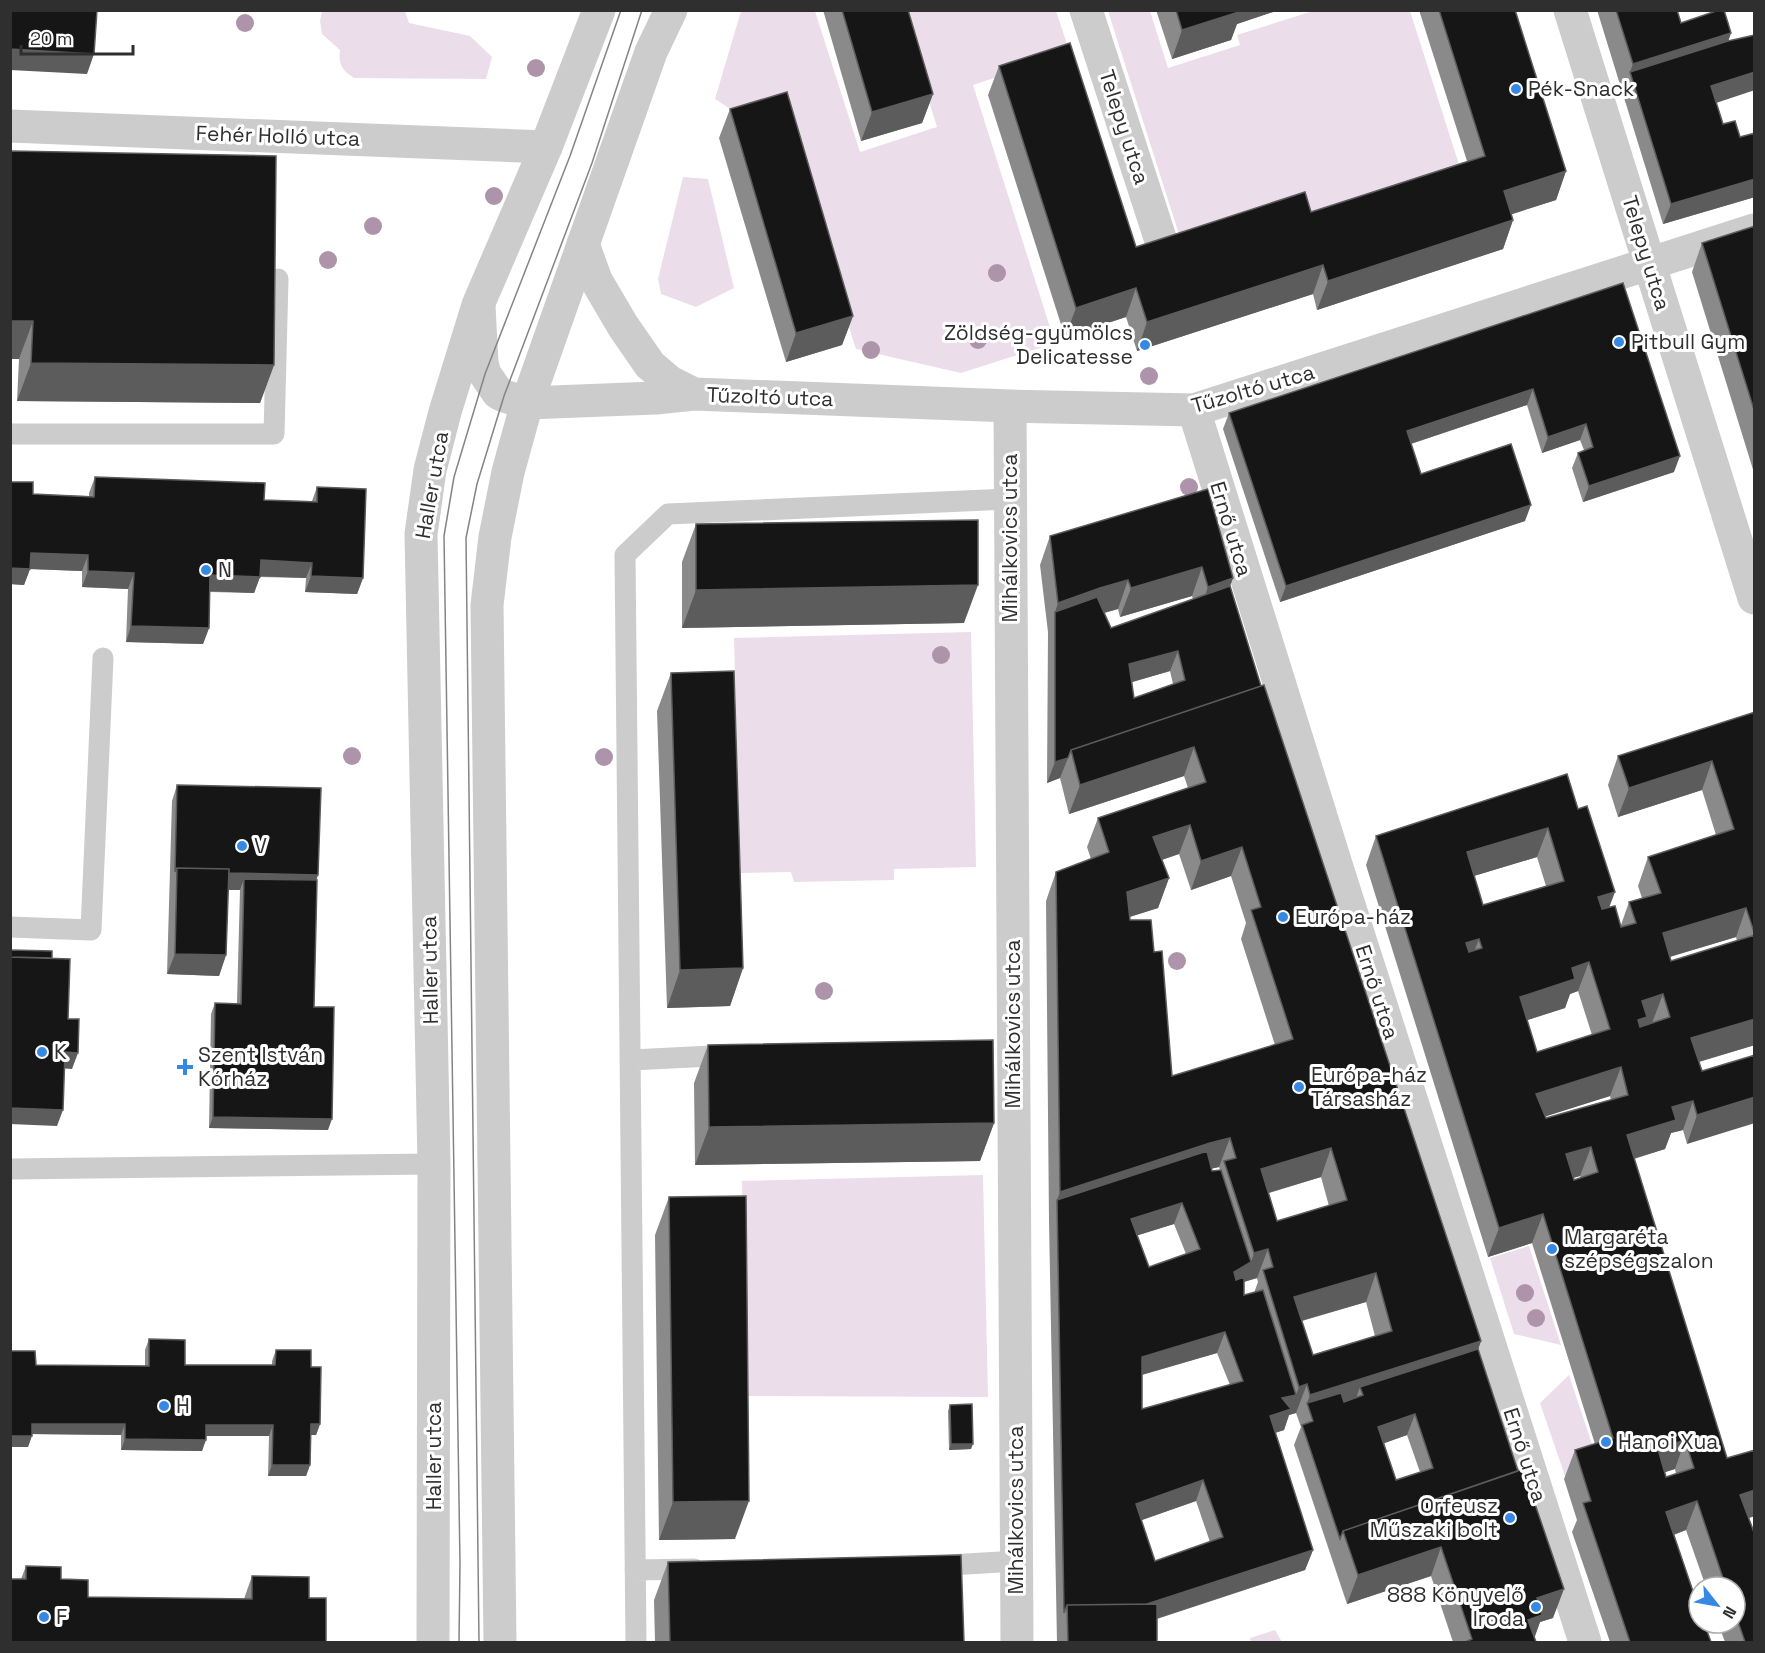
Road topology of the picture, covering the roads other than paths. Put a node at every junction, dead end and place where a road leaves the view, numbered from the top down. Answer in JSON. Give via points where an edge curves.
{"nodes":[{"id":1,"x":599,"y":10,"type":"edge"},
{"id":2,"x":671,"y":10,"type":"edge"},
{"id":3,"x":1086,"y":10,"type":"edge"},
{"id":4,"x":1570,"y":10,"type":"edge"},
{"id":5,"x":10,"y":126,"type":"edge"},
{"id":6,"x":546,"y":147,"type":"junction"},
{"id":7,"x":1755,"y":230,"type":"edge"},
{"id":8,"x":583,"y":244,"type":"junction"},
{"id":9,"x":1161,"y":244,"type":"edge"},
{"id":10,"x":1649,"y":264,"type":"junction"},
{"id":11,"x":278,"y":279,"type":"edge"},
{"id":12,"x":478,"y":305,"type":"junction"},
{"id":13,"x":694,"y":394,"type":"junction"},
{"id":14,"x":527,"y":403,"type":"junction"},
{"id":15,"x":1010,"y":406,"type":"junction"},
{"id":16,"x":1194,"y":410,"type":"junction"},
{"id":17,"x":10,"y":434,"type":"edge"},
{"id":18,"x":1009,"y":499,"type":"junction"},
{"id":19,"x":1755,"y":598,"type":"edge"},
{"id":20,"x":103,"y":658,"type":"dead end"},
{"id":21,"x":10,"y":927,"type":"edge"},
{"id":22,"x":755,"y":1054,"type":"edge"},
{"id":23,"x":631,"y":1060,"type":"junction"},
{"id":24,"x":434,"y":1164,"type":"junction"},
{"id":25,"x":10,"y":1169,"type":"edge"},
{"id":26,"x":1017,"y":1561,"type":"junction"},
{"id":27,"x":908,"y":1566,"type":"edge"},
{"id":28,"x":717,"y":1568,"type":"edge"},
{"id":29,"x":635,"y":1570,"type":"junction"},
{"id":30,"x":433,"y":1642,"type":"edge"},
{"id":31,"x":500,"y":1642,"type":"edge"},
{"id":32,"x":636,"y":1642,"type":"edge"},
{"id":33,"x":1017,"y":1642,"type":"edge"},
{"id":34,"x":1585,"y":1642,"type":"edge"}],
"edges":[{"from":1,"to":6,"type":"street","name":"Haller utca"},
{"from":2,"to":8,"type":"street","via":[[651,52]]},
{"from":3,"to":9,"type":"street","name":"Telepy utca"},
{"from":4,"to":10,"type":"street","name":"Telepy utca"},
{"from":5,"to":6,"type":"street","name":"Fehér Holló utca"},
{"from":6,"to":12,"type":"street","name":"Haller utca"},
{"from":7,"to":10,"type":"street","name":"Tűzoltó utca"},
{"from":8,"to":13,"type":"street","name":"Tűzoltó utca","via":[[596,280],[651,365],[670,382]]},
{"from":8,"to":14,"type":"street"},
{"from":10,"to":16,"type":"street","name":"Tűzoltó utca"},
{"from":10,"to":19,"type":"street","name":"Telepy utca"},
{"from":11,"to":17,"type":"lane","via":[[274,434]]},
{"from":12,"to":14,"type":"street","name":"Haller utca","via":[[485,374],[498,393]]},
{"from":12,"to":24,"type":"street","name":"Haller utca","via":[[430,470],[421,534]]},
{"from":13,"to":14,"type":"street","name":"Tűzoltó utca"},
{"from":13,"to":15,"type":"street","name":"Tűzoltó utca"},
{"from":14,"to":31,"type":"street","via":[[495,537],[487,605]]},
{"from":15,"to":16,"type":"street","name":"Tűzoltó utca"},
{"from":15,"to":18,"type":"street","name":"Mihálkovics utca"},
{"from":16,"to":34,"type":"street","name":"Ernő utca"},
{"from":18,"to":23,"type":"lane","via":[[668,514],[625,555]]},
{"from":18,"to":26,"type":"street","name":"Mihálkovics utca","via":[[1002,1047]]},
{"from":20,"to":21,"type":"lane","via":[[92,930]]},
{"from":22,"to":23,"type":"lane"},
{"from":23,"to":29,"type":"lane"},
{"from":24,"to":25,"type":"lane"},
{"from":24,"to":30,"type":"street","name":"Haller utca"},
{"from":26,"to":27,"type":"lane"},
{"from":26,"to":33,"type":"street","name":"Mihálkovics utca"},
{"from":28,"to":29,"type":"lane"},
{"from":29,"to":32,"type":"lane"}]}
